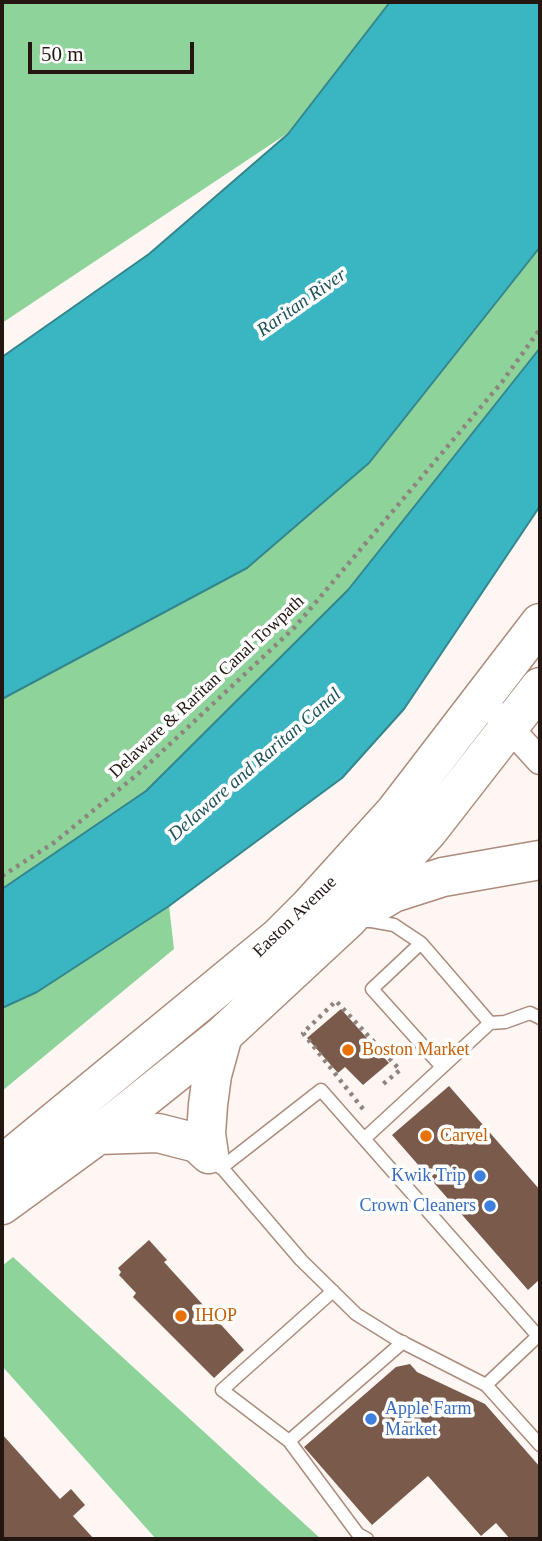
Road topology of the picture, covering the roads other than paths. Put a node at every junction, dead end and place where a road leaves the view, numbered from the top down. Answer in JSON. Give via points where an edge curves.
{"nodes":[{"id":1,"x":540,"y":623,"type":"edge"},
{"id":2,"x":540,"y":687,"type":"edge"},
{"id":3,"x":484,"y":699,"type":"junction"},
{"id":4,"x":510,"y":727,"type":"junction"},
{"id":5,"x":540,"y":761,"type":"edge"},
{"id":6,"x":540,"y":860,"type":"edge"},
{"id":7,"x":348,"y":919,"type":"junction"},
{"id":8,"x":421,"y":943,"type":"junction"},
{"id":9,"x":540,"y":1018,"type":"edge"},
{"id":10,"x":490,"y":1023,"type":"junction"},
{"id":11,"x":223,"y":1035,"type":"junction"},
{"id":12,"x":442,"y":1067,"type":"junction"},
{"id":13,"x":98,"y":1135,"type":"junction"},
{"id":14,"x":364,"y":1139,"type":"junction"},
{"id":15,"x":215,"y":1161,"type":"junction"},
{"id":16,"x":2,"y":1165,"type":"edge"},
{"id":17,"x":2,"y":1205,"type":"edge"},
{"id":18,"x":333,"y":1291,"type":"junction"},
{"id":19,"x":539,"y":1335,"type":"edge"},
{"id":20,"x":403,"y":1342,"type":"junction"},
{"id":21,"x":486,"y":1385,"type":"junction"},
{"id":22,"x":289,"y":1441,"type":"junction"},
{"id":23,"x":540,"y":1445,"type":"edge"},
{"id":24,"x":367,"y":1539,"type":"edge"}],
"edges":[{"from":1,"to":3,"type":"main road","name":"Easton Avenue"},
{"from":2,"to":4,"type":"main road","name":"Easton Avenue"},
{"from":3,"to":4,"type":"street"},
{"from":3,"to":16,"type":"main road","name":"Easton Avenue","via":[[394,812],[279,937]]},
{"from":4,"to":5,"type":"street"},
{"from":4,"to":7,"type":"main road","name":"Easton Avenue","via":[[428,831]]},
{"from":6,"to":7,"type":"main road","via":[[443,877],[393,893]]},
{"from":7,"to":8,"type":"lane","via":[[394,925]]},
{"from":7,"to":11,"type":"main road","name":"Easton Avenue"},
{"from":8,"to":10,"type":"lane"},
{"from":8,"to":12,"type":"lane","via":[[372,989]]},
{"from":9,"to":10,"type":"lane","via":[[530,1013],[505,1023]]},
{"from":10,"to":12,"type":"lane"},
{"from":11,"to":13,"type":"main road","name":"Easton Avenue"},
{"from":11,"to":15,"type":"main road","via":[[212,1075],[206,1134]]},
{"from":12,"to":14,"type":"lane"},
{"from":13,"to":15,"type":"main road","via":[[158,1133],[197,1143]]},
{"from":13,"to":17,"type":"main road","name":"Easton Avenue"},
{"from":14,"to":15,"type":"lane","via":[[321,1090]]},
{"from":14,"to":19,"type":"lane"},
{"from":15,"to":18,"type":"lane"},
{"from":18,"to":20,"type":"lane","via":[[356,1314]]},
{"from":18,"to":22,"type":"lane","via":[[222,1390]]},
{"from":19,"to":21,"type":"lane"},
{"from":20,"to":21,"type":"lane"},
{"from":20,"to":22,"type":"lane"},
{"from":21,"to":23,"type":"lane"},
{"from":22,"to":24,"type":"lane","via":[[358,1534]]}]}
